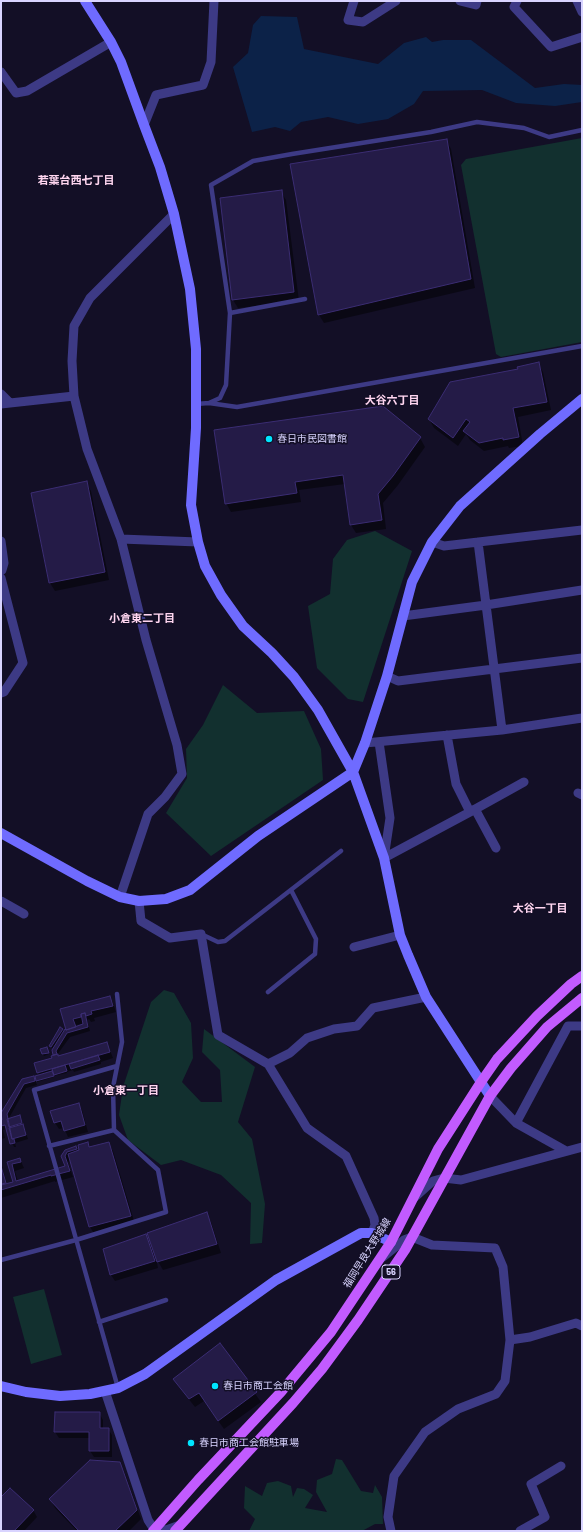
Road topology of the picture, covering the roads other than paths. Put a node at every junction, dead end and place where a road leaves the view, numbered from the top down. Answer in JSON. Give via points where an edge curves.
{"nodes":[{"id":1,"x":85,"y":1,"type":"edge"},
{"id":2,"x":214,"y":1,"type":"edge"},
{"id":3,"x":354,"y":1,"type":"edge"},
{"id":4,"x":396,"y":1,"type":"edge"},
{"id":5,"x":460,"y":1,"type":"edge"},
{"id":6,"x":477,"y":1,"type":"edge"},
{"id":7,"x":517,"y":1,"type":"edge"},
{"id":8,"x":577,"y":1,"type":"edge"},
{"id":9,"x":582,"y":12,"type":"edge"},
{"id":10,"x":582,"y":37,"type":"edge"},
{"id":11,"x":111,"y":42,"type":"junction"},
{"id":12,"x":1,"y":72,"type":"edge"},
{"id":13,"x":144,"y":125,"type":"junction"},
{"id":14,"x":582,"y":130,"type":"edge"},
{"id":15,"x":174,"y":214,"type":"junction"},
{"id":16,"x":305,"y":299,"type":"dead end"},
{"id":17,"x":230,"y":313,"type":"junction"},
{"id":18,"x":582,"y":346,"type":"edge"},
{"id":19,"x":1,"y":394,"type":"edge"},
{"id":20,"x":74,"y":396,"type":"junction"},
{"id":21,"x":582,"y":399,"type":"edge"},
{"id":22,"x":209,"y":403,"type":"junction"},
{"id":23,"x":5,"y":404,"type":"edge"},
{"id":24,"x":196,"y":404,"type":"junction"},
{"id":25,"x":582,"y":530,"type":"edge"},
{"id":26,"x":121,"y":538,"type":"junction"},
{"id":27,"x":1,"y":541,"type":"edge"},
{"id":28,"x":198,"y":542,"type":"junction"},
{"id":29,"x":432,"y":542,"type":"junction"},
{"id":30,"x":478,"y":542,"type":"junction"},
{"id":31,"x":1,"y":570,"type":"edge"},
{"id":32,"x":1,"y":578,"type":"edge"},
{"id":33,"x":582,"y":590,"type":"edge"},
{"id":34,"x":486,"y":605,"type":"junction"},
{"id":35,"x":403,"y":616,"type":"junction"},
{"id":36,"x":582,"y":658,"type":"edge"},
{"id":37,"x":495,"y":670,"type":"junction"},
{"id":38,"x":387,"y":676,"type":"junction"},
{"id":39,"x":1,"y":693,"type":"edge"},
{"id":40,"x":582,"y":718,"type":"edge"},
{"id":41,"x":502,"y":730,"type":"junction"},
{"id":42,"x":447,"y":735,"type":"junction"},
{"id":43,"x":379,"y":742,"type":"junction"},
{"id":44,"x":365,"y":744,"type":"junction"},
{"id":45,"x":353,"y":772,"type":"junction"},
{"id":46,"x":524,"y":782,"type":"dead end"},
{"id":47,"x":473,"y":811,"type":"junction"},
{"id":48,"x":1,"y":833,"type":"edge"},
{"id":49,"x":496,"y":848,"type":"dead end"},
{"id":50,"x":341,"y":851,"type":"dead end"},
{"id":51,"x":384,"y":858,"type":"junction"},
{"id":52,"x":291,"y":890,"type":"junction"},
{"id":53,"x":120,"y":898,"type":"junction"},
{"id":54,"x":1,"y":901,"type":"edge"},
{"id":55,"x":139,"y":901,"type":"junction"},
{"id":56,"x":24,"y":914,"type":"dead end"},
{"id":57,"x":201,"y":934,"type":"junction"},
{"id":58,"x":400,"y":935,"type":"junction"},
{"id":59,"x":354,"y":947,"type":"dead end"},
{"id":60,"x":582,"y":976,"type":"edge"},
{"id":61,"x":268,"y":992,"type":"dead end"},
{"id":62,"x":117,"y":994,"type":"dead end"},
{"id":63,"x":426,"y":997,"type":"junction"},
{"id":64,"x":582,"y":998,"type":"edge"},
{"id":65,"x":582,"y":1026,"type":"edge"},
{"id":66,"x":268,"y":1064,"type":"junction"},
{"id":67,"x":117,"y":1066,"type":"junction"},
{"id":68,"x":481,"y":1082,"type":"junction"},
{"id":69,"x":490,"y":1096,"type":"junction"},
{"id":70,"x":516,"y":1123,"type":"junction"},
{"id":71,"x":114,"y":1130,"type":"junction"},
{"id":72,"x":49,"y":1146,"type":"junction"},
{"id":73,"x":582,"y":1147,"type":"edge"},
{"id":74,"x":566,"y":1151,"type":"junction"},
{"id":75,"x":444,"y":1178,"type":"junction"},
{"id":76,"x":413,"y":1198,"type":"junction"},
{"id":77,"x":372,"y":1233,"type":"junction"},
{"id":78,"x":412,"y":1237,"type":"junction"},
{"id":79,"x":76,"y":1240,"type":"junction"},
{"id":80,"x":391,"y":1242,"type":"junction"},
{"id":81,"x":1,"y":1260,"type":"edge"},
{"id":82,"x":380,"y":1260,"type":"junction"},
{"id":83,"x":166,"y":1300,"type":"dead end"},
{"id":84,"x":99,"y":1322,"type":"junction"},
{"id":85,"x":580,"y":1322,"type":"edge"},
{"id":86,"x":510,"y":1340,"type":"junction"},
{"id":87,"x":1,"y":1386,"type":"edge"},
{"id":88,"x":118,"y":1388,"type":"junction"},
{"id":89,"x":105,"y":1391,"type":"junction"},
{"id":90,"x":561,"y":1466,"type":"dead end"},
{"id":91,"x":177,"y":1528,"type":"edge"},
{"id":92,"x":154,"y":1530,"type":"edge"},
{"id":93,"x":391,"y":1531,"type":"edge"},
{"id":94,"x":520,"y":1531,"type":"edge"}],
"edges":[{"from":1,"to":11,"type":"street"},
{"from":2,"to":13,"type":"street","via":[[211,62],[203,85],[156,95]]},
{"from":3,"to":4,"type":"street","via":[[348,20],[363,22]]},
{"from":5,"to":6,"type":"street","via":[[476,5]]},
{"from":7,"to":10,"type":"street","via":[[514,7],[551,47]]},
{"from":8,"to":9,"type":"street"},
{"from":11,"to":12,"type":"street","via":[[27,91],[16,93]]},
{"from":11,"to":13,"type":"street"},
{"from":13,"to":15,"type":"street"},
{"from":14,"to":17,"type":"lane","via":[[550,137],[524,128],[477,122],[253,161],[211,185]]},
{"from":15,"to":20,"type":"street","via":[[90,298],[74,326]]},
{"from":15,"to":24,"type":"street","via":[[190,289],[196,349]]},
{"from":16,"to":17,"type":"lane"},
{"from":17,"to":22,"type":"lane","via":[[226,385],[220,398]]},
{"from":18,"to":22,"type":"lane","via":[[237,407]]},
{"from":19,"to":23,"type":"street"},
{"from":20,"to":23,"type":"street"},
{"from":20,"to":26,"type":"street","via":[[87,449]]},
{"from":21,"to":29,"type":"street","via":[[460,506]]},
{"from":22,"to":24,"type":"lane"},
{"from":24,"to":28,"type":"street","via":[[192,505]]},
{"from":25,"to":30,"type":"street"},
{"from":26,"to":28,"type":"street"},
{"from":26,"to":53,"type":"street","via":[[146,640],[177,745],[182,774],[148,814]]},
{"from":27,"to":31,"type":"street","via":[[4,563]]},
{"from":28,"to":45,"type":"street","via":[[205,566],[221,595],[243,626],[294,677],[318,710]]},
{"from":29,"to":30,"type":"street","via":[[444,546]]},
{"from":29,"to":35,"type":"street","via":[[412,582]]},
{"from":30,"to":34,"type":"street"},
{"from":32,"to":39,"type":"street","via":[[23,663]]},
{"from":33,"to":34,"type":"street"},
{"from":34,"to":35,"type":"street"},
{"from":34,"to":37,"type":"street"},
{"from":35,"to":38,"type":"street"},
{"from":36,"to":37,"type":"street"},
{"from":37,"to":38,"type":"street","via":[[398,681]]},
{"from":37,"to":41,"type":"street"},
{"from":38,"to":44,"type":"street"},
{"from":40,"to":41,"type":"street"},
{"from":41,"to":42,"type":"street"},
{"from":42,"to":43,"type":"street"},
{"from":42,"to":47,"type":"street","via":[[456,784]]},
{"from":43,"to":44,"type":"street"},
{"from":43,"to":51,"type":"street","via":[[390,818]]},
{"from":44,"to":45,"type":"street"},
{"from":45,"to":51,"type":"street"},
{"from":45,"to":55,"type":"street","via":[[258,836],[190,890],[166,899]]},
{"from":46,"to":47,"type":"street"},
{"from":47,"to":49,"type":"street"},
{"from":47,"to":51,"type":"street"},
{"from":48,"to":53,"type":"street"},
{"from":50,"to":52,"type":"lane"},
{"from":51,"to":58,"type":"street"},
{"from":52,"to":57,"type":"lane","via":[[225,941],[218,942]]},
{"from":52,"to":61,"type":"lane","via":[[316,939],[315,954]]},
{"from":53,"to":55,"type":"street"},
{"from":54,"to":56,"type":"street"},
{"from":55,"to":57,"type":"street","via":[[140,921],[170,938]]},
{"from":57,"to":66,"type":"street","via":[[218,1035]]},
{"from":58,"to":59,"type":"street"},
{"from":58,"to":63,"type":"street"},
{"from":60,"to":68,"type":"main road","name":"福岡早良大野城線","number":"56","via":[[537,1016],[497,1059]]},
{"from":62,"to":67,"type":"lane","via":[[122,1042]]},
{"from":63,"to":66,"type":"street","via":[[373,1008],[357,1026],[334,1029],[307,1038],[290,1053]]},
{"from":63,"to":68,"type":"street"},
{"from":64,"to":69,"type":"main road","number":"56","via":[[547,1027]]},
{"from":65,"to":70,"type":"street","via":[[568,1026]]},
{"from":66,"to":77,"type":"street","via":[[307,1128],[346,1156],[374,1218]]},
{"from":67,"to":71,"type":"lane","via":[[113,1087]]},
{"from":67,"to":72,"type":"lane","via":[[34,1090]]},
{"from":68,"to":69,"type":"street"},
{"from":68,"to":76,"type":"main road","name":"福岡早良大野城線","number":"56","via":[[438,1149]]},
{"from":69,"to":70,"type":"street"},
{"from":69,"to":75,"type":"main road","number":"56"},
{"from":70,"to":74,"type":"street"},
{"from":71,"to":72,"type":"lane"},
{"from":71,"to":79,"type":"lane","via":[[158,1170],[166,1212]]},
{"from":72,"to":79,"type":"lane"},
{"from":73,"to":74,"type":"street"},
{"from":74,"to":75,"type":"street","via":[[460,1180]]},
{"from":75,"to":76,"type":"street","via":[[433,1181]]},
{"from":75,"to":78,"type":"main road","number":"56"},
{"from":76,"to":80,"type":"main road","name":"福岡早良大野城線","number":"56"},
{"from":77,"to":80,"type":"street"},
{"from":77,"to":88,"type":"street","via":[[361,1233],[276,1280],[145,1374]]},
{"from":78,"to":82,"type":"street","via":[[404,1240]]},
{"from":78,"to":86,"type":"street","via":[[432,1245],[495,1248],[503,1268]]},
{"from":78,"to":91,"type":"main road","number":"56","via":[[362,1314],[322,1369]]},
{"from":79,"to":81,"type":"lane"},
{"from":79,"to":84,"type":"lane"},
{"from":80,"to":82,"type":"main road","name":"福岡早良大野城線","number":"56"},
{"from":82,"to":92,"type":"main road","name":"福岡早良大野城線","number":"56","via":[[331,1332]]},
{"from":83,"to":84,"type":"lane"},
{"from":84,"to":88,"type":"lane"},
{"from":85,"to":86,"type":"street","via":[[530,1337]]},
{"from":86,"to":93,"type":"street","via":[[505,1381],[496,1394],[458,1409],[425,1432],[394,1476],[388,1517]]},
{"from":87,"to":89,"type":"street","via":[[60,1396]]},
{"from":88,"to":89,"type":"street"},
{"from":89,"to":92,"type":"street","via":[[148,1520]]},
{"from":90,"to":94,"type":"street","via":[[531,1484],[545,1517]]},
{"from":91,"to":92,"type":"street"}]}
